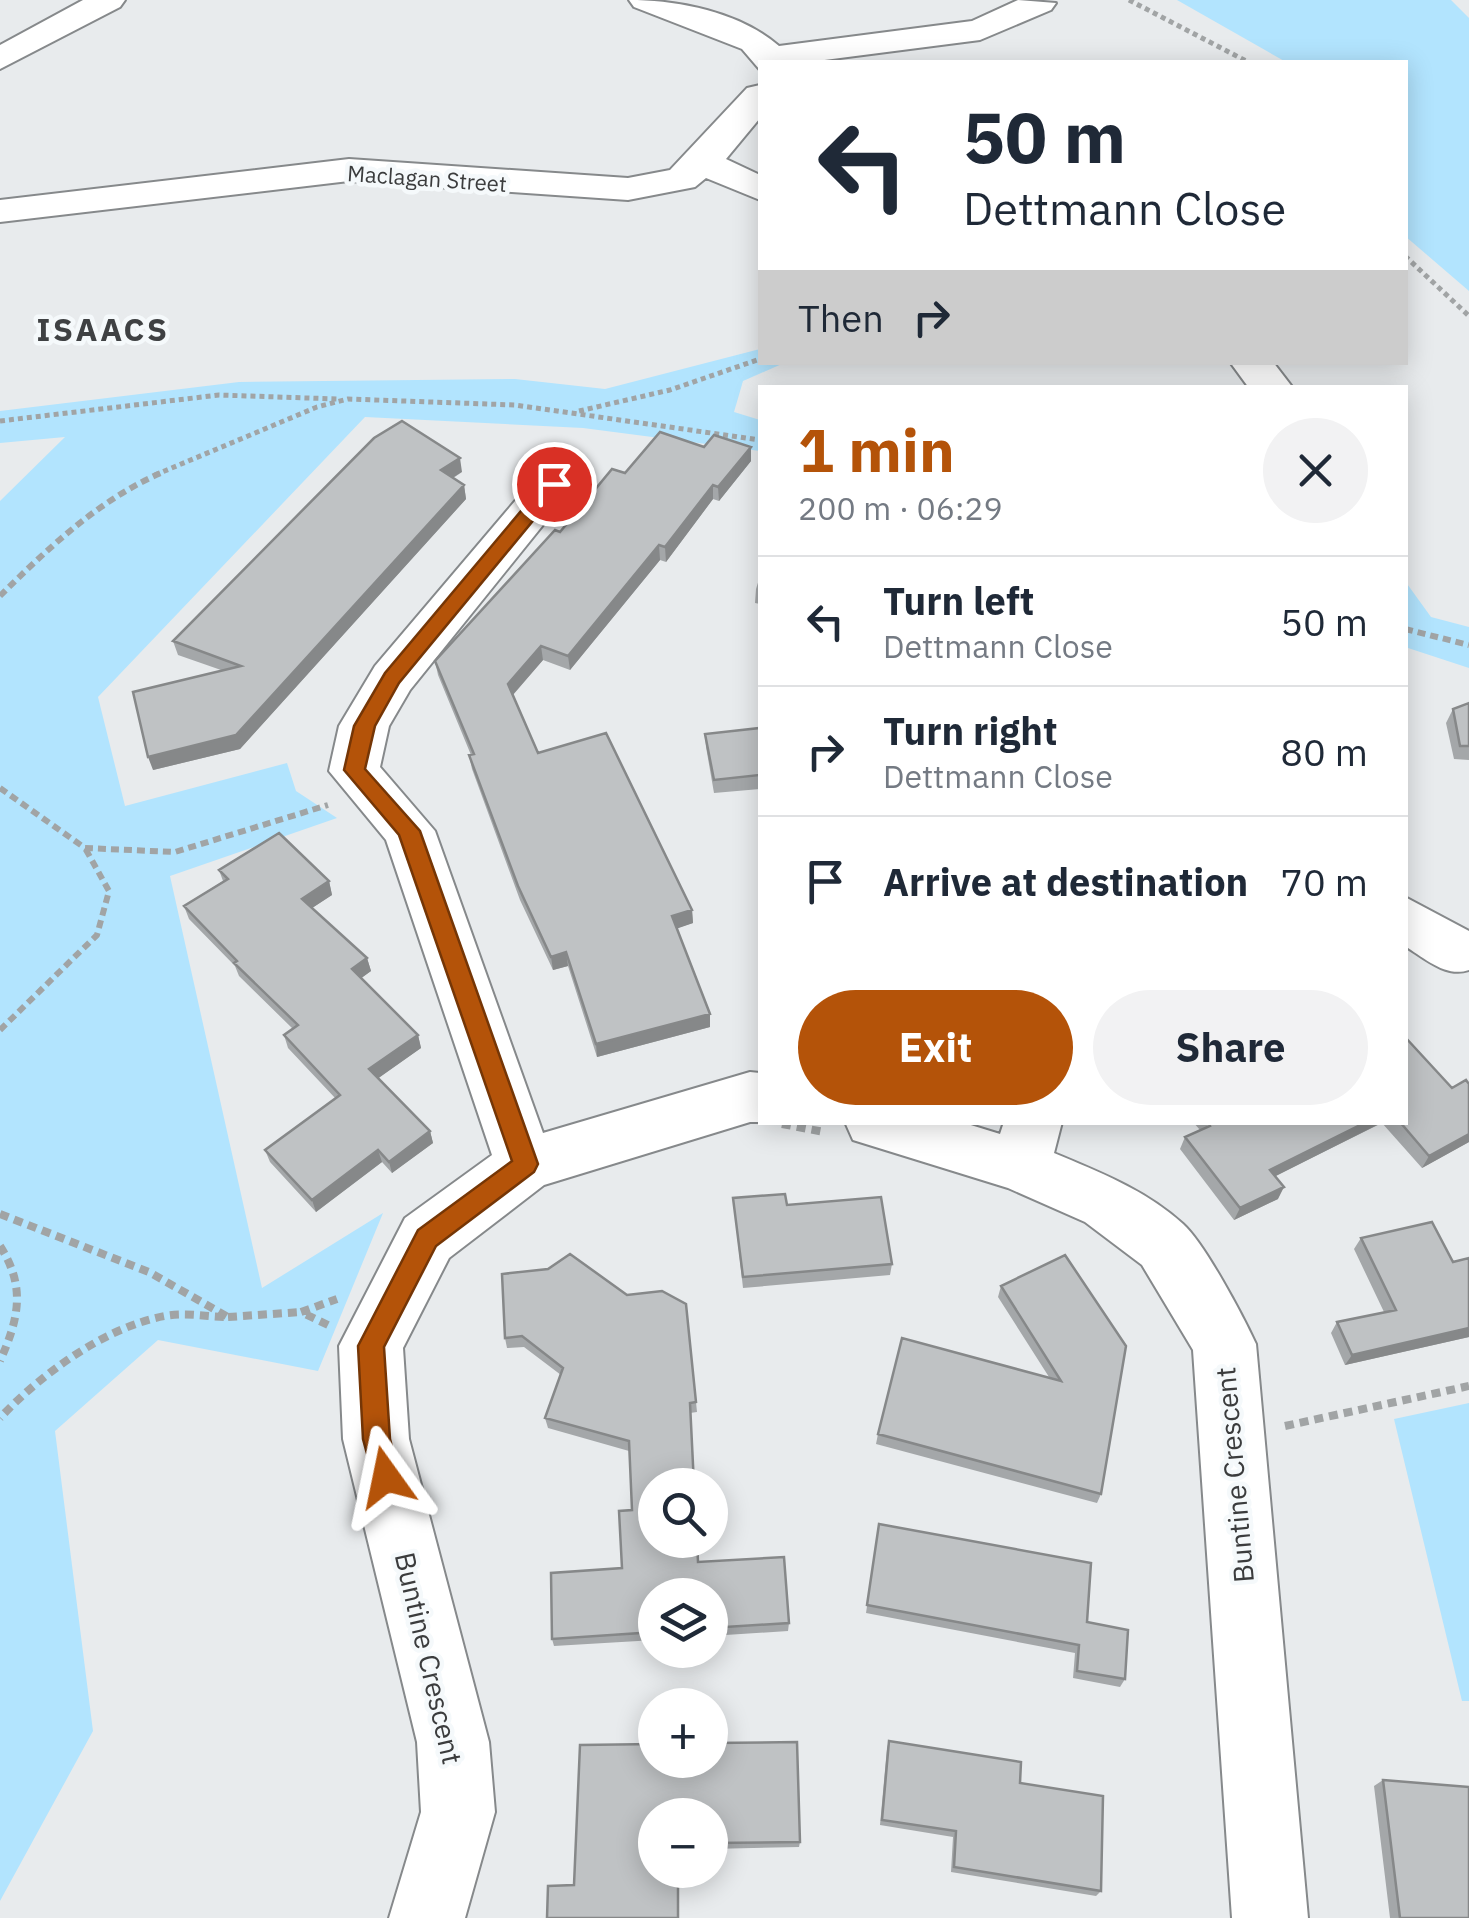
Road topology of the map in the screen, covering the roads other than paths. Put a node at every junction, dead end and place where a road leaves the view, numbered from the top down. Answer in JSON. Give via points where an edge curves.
{"nodes":[{"id":1,"x":108,"y":0,"type":"edge"},
{"id":2,"x":646,"y":0,"type":"edge"},
{"id":3,"x":1040,"y":4,"type":"dead end"},
{"id":4,"x":0,"y":59,"type":"edge"},
{"id":5,"x":770,"y":60,"type":"edge"},
{"id":6,"x":758,"y":98,"type":"edge"},
{"id":7,"x":703,"y":162,"type":"junction"},
{"id":8,"x":758,"y":188,"type":"edge"},
{"id":9,"x":0,"y":211,"type":"edge"},
{"id":10,"x":1253,"y":365,"type":"edge"},
{"id":11,"x":1269,"y":385,"type":"edge"},
{"id":12,"x":554,"y":484,"type":"dead end"},
{"id":13,"x":1408,"y":921,"type":"edge"},
{"id":14,"x":1458,"y":952,"type":"dead end"},
{"id":15,"x":758,"y":1098,"type":"edge"},
{"id":16,"x":859,"y":1130,"type":"edge"},
{"id":17,"x":1026,"y":1144,"type":"edge"},
{"id":18,"x":526,"y":1164,"type":"junction"},
{"id":19,"x":427,"y":1918,"type":"edge"},
{"id":20,"x":1270,"y":1918,"type":"edge"}],
"edges":[{"from":1,"to":4,"type":"street"},
{"from":2,"to":5,"type":"street","via":[[754,42]]},
{"from":3,"to":5,"type":"street","via":[[980,30]]},
{"from":6,"to":7,"type":"street","name":"Maclagan Street"},
{"from":7,"to":8,"type":"street"},
{"from":7,"to":9,"type":"street","name":"Maclagan Street","via":[[682,179],[628,189],[349,170]]},
{"from":10,"to":11,"type":"street"},
{"from":12,"to":18,"type":"street","via":[[392,678],[364,726],[354,770],[409,831]]},
{"from":13,"to":14,"type":"street"},
{"from":15,"to":18,"type":"street","name":"Buntine Crescent"},
{"from":16,"to":17,"type":"street","name":"Buntine Crescent"},
{"from":17,"to":20,"type":"street","name":"Buntine Crescent","via":[[1164,1245],[1224,1344]]},
{"from":18,"to":19,"type":"street","name":"Buntine Crescent","via":[[427,1238],[371,1346],[376,1439],[453,1742],[458,1812]]}]}
